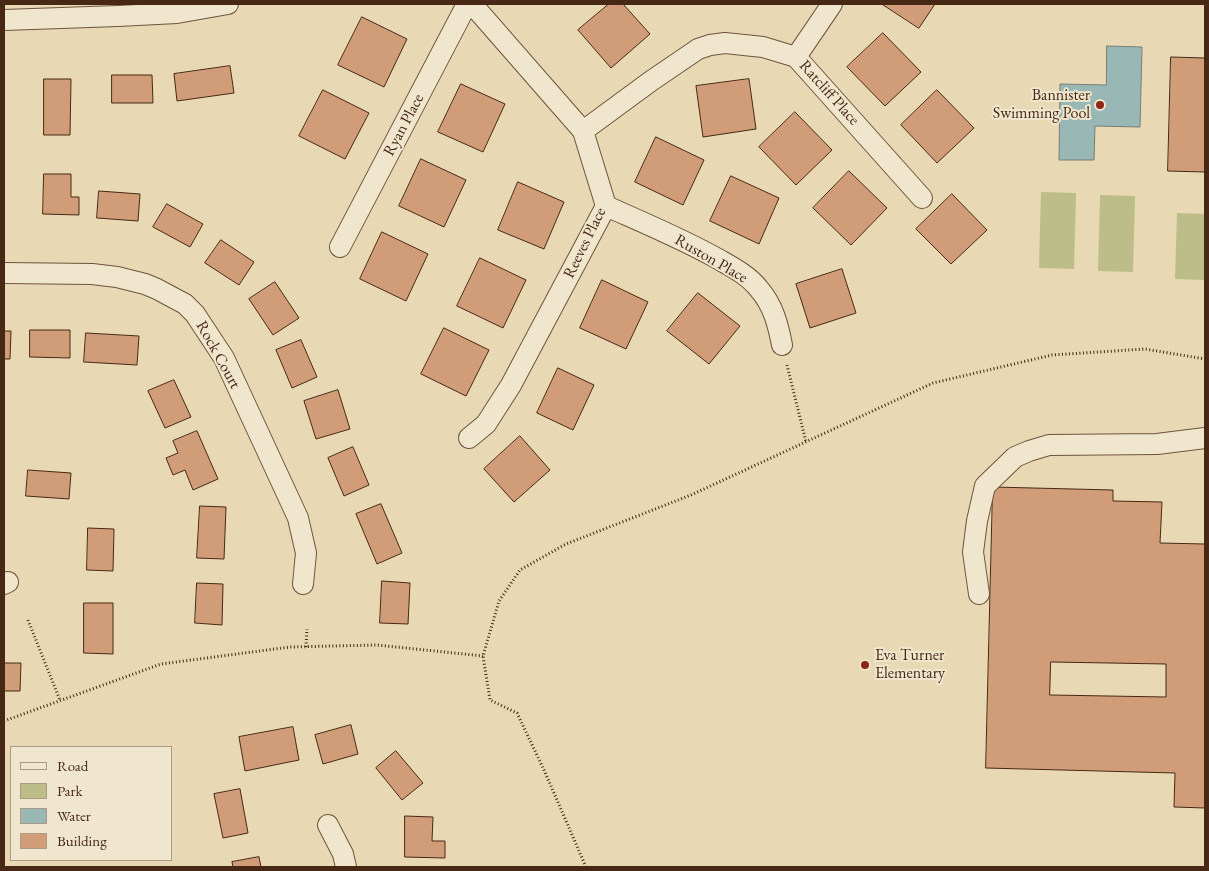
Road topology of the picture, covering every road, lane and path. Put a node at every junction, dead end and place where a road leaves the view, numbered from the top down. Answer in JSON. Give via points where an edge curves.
{"nodes":[{"id":1,"x":228,"y":4,"type":"edge"},
{"id":2,"x":467,"y":4,"type":"edge"},
{"id":3,"x":472,"y":4,"type":"edge"},
{"id":4,"x":832,"y":4,"type":"edge"},
{"id":5,"x":10,"y":14,"type":"edge"},
{"id":6,"x":796,"y":57,"type":"junction"},
{"id":7,"x":583,"y":132,"type":"junction"},
{"id":8,"x":922,"y":198,"type":"dead end"},
{"id":9,"x":606,"y":206,"type":"junction"},
{"id":10,"x":340,"y":247,"type":"dead end"},
{"id":11,"x":4,"y":273,"type":"edge"},
{"id":12,"x":782,"y":345,"type":"joint"},
{"id":13,"x":1205,"y":359,"type":"edge"},
{"id":14,"x":469,"y":438,"type":"dead end"},
{"id":15,"x":1205,"y":438,"type":"edge"},
{"id":16,"x":806,"y":442,"type":"junction"},
{"id":17,"x":304,"y":584,"type":"dead end"},
{"id":18,"x":979,"y":594,"type":"dead end"},
{"id":19,"x":28,"y":620,"type":"dead end"},
{"id":20,"x":307,"y":629,"type":"dead end"},
{"id":21,"x":306,"y":646,"type":"junction"},
{"id":22,"x":483,"y":656,"type":"junction"},
{"id":23,"x":60,"y":700,"type":"junction"},
{"id":24,"x":4,"y":721,"type":"edge"},
{"id":25,"x":328,"y":825,"type":"dead end"},
{"id":26,"x":346,"y":867,"type":"edge"},
{"id":27,"x":586,"y":867,"type":"edge"}],
"edges":[{"from":1,"to":5,"type":"street","via":[[177,12]]},
{"from":2,"to":10,"type":"street","name":"Ryan Place"},
{"from":3,"to":7,"type":"street","name":"Reeves Place"},
{"from":4,"to":6,"type":"street"},
{"from":6,"to":7,"type":"street","name":"Ratcliff Place","via":[[743,44],[710,44],[684,58]]},
{"from":6,"to":8,"type":"street","name":"Ratcliff Place"},
{"from":7,"to":9,"type":"street","name":"Reeves Place"},
{"from":9,"to":12,"type":"street","name":"Ruston Place","via":[[700,248],[750,279],[773,312]]},
{"from":9,"to":14,"type":"street","name":"Reeves Place","via":[[511,385],[486,424]]},
{"from":11,"to":17,"type":"street","name":"Rock Court","via":[[117,277],[158,289],[185,304],[195,314],[224,358],[298,518],[306,553]]},
{"from":12,"to":16,"type":"path"},
{"from":13,"to":16,"type":"path","via":[[1145,350],[1052,354],[934,383]]},
{"from":15,"to":18,"type":"street","via":[[1157,444],[1049,446],[1015,457],[985,486],[973,552]]},
{"from":16,"to":22,"type":"path","via":[[691,495],[566,544],[520,570],[499,601]]},
{"from":19,"to":23,"type":"path"},
{"from":20,"to":21,"type":"path"},
{"from":21,"to":22,"type":"path","via":[[377,645]]},
{"from":21,"to":23,"type":"path","via":[[161,664]]},
{"from":22,"to":27,"type":"path","via":[[490,700],[517,713]]},
{"from":23,"to":24,"type":"path"},
{"from":25,"to":26,"type":"street"}]}
